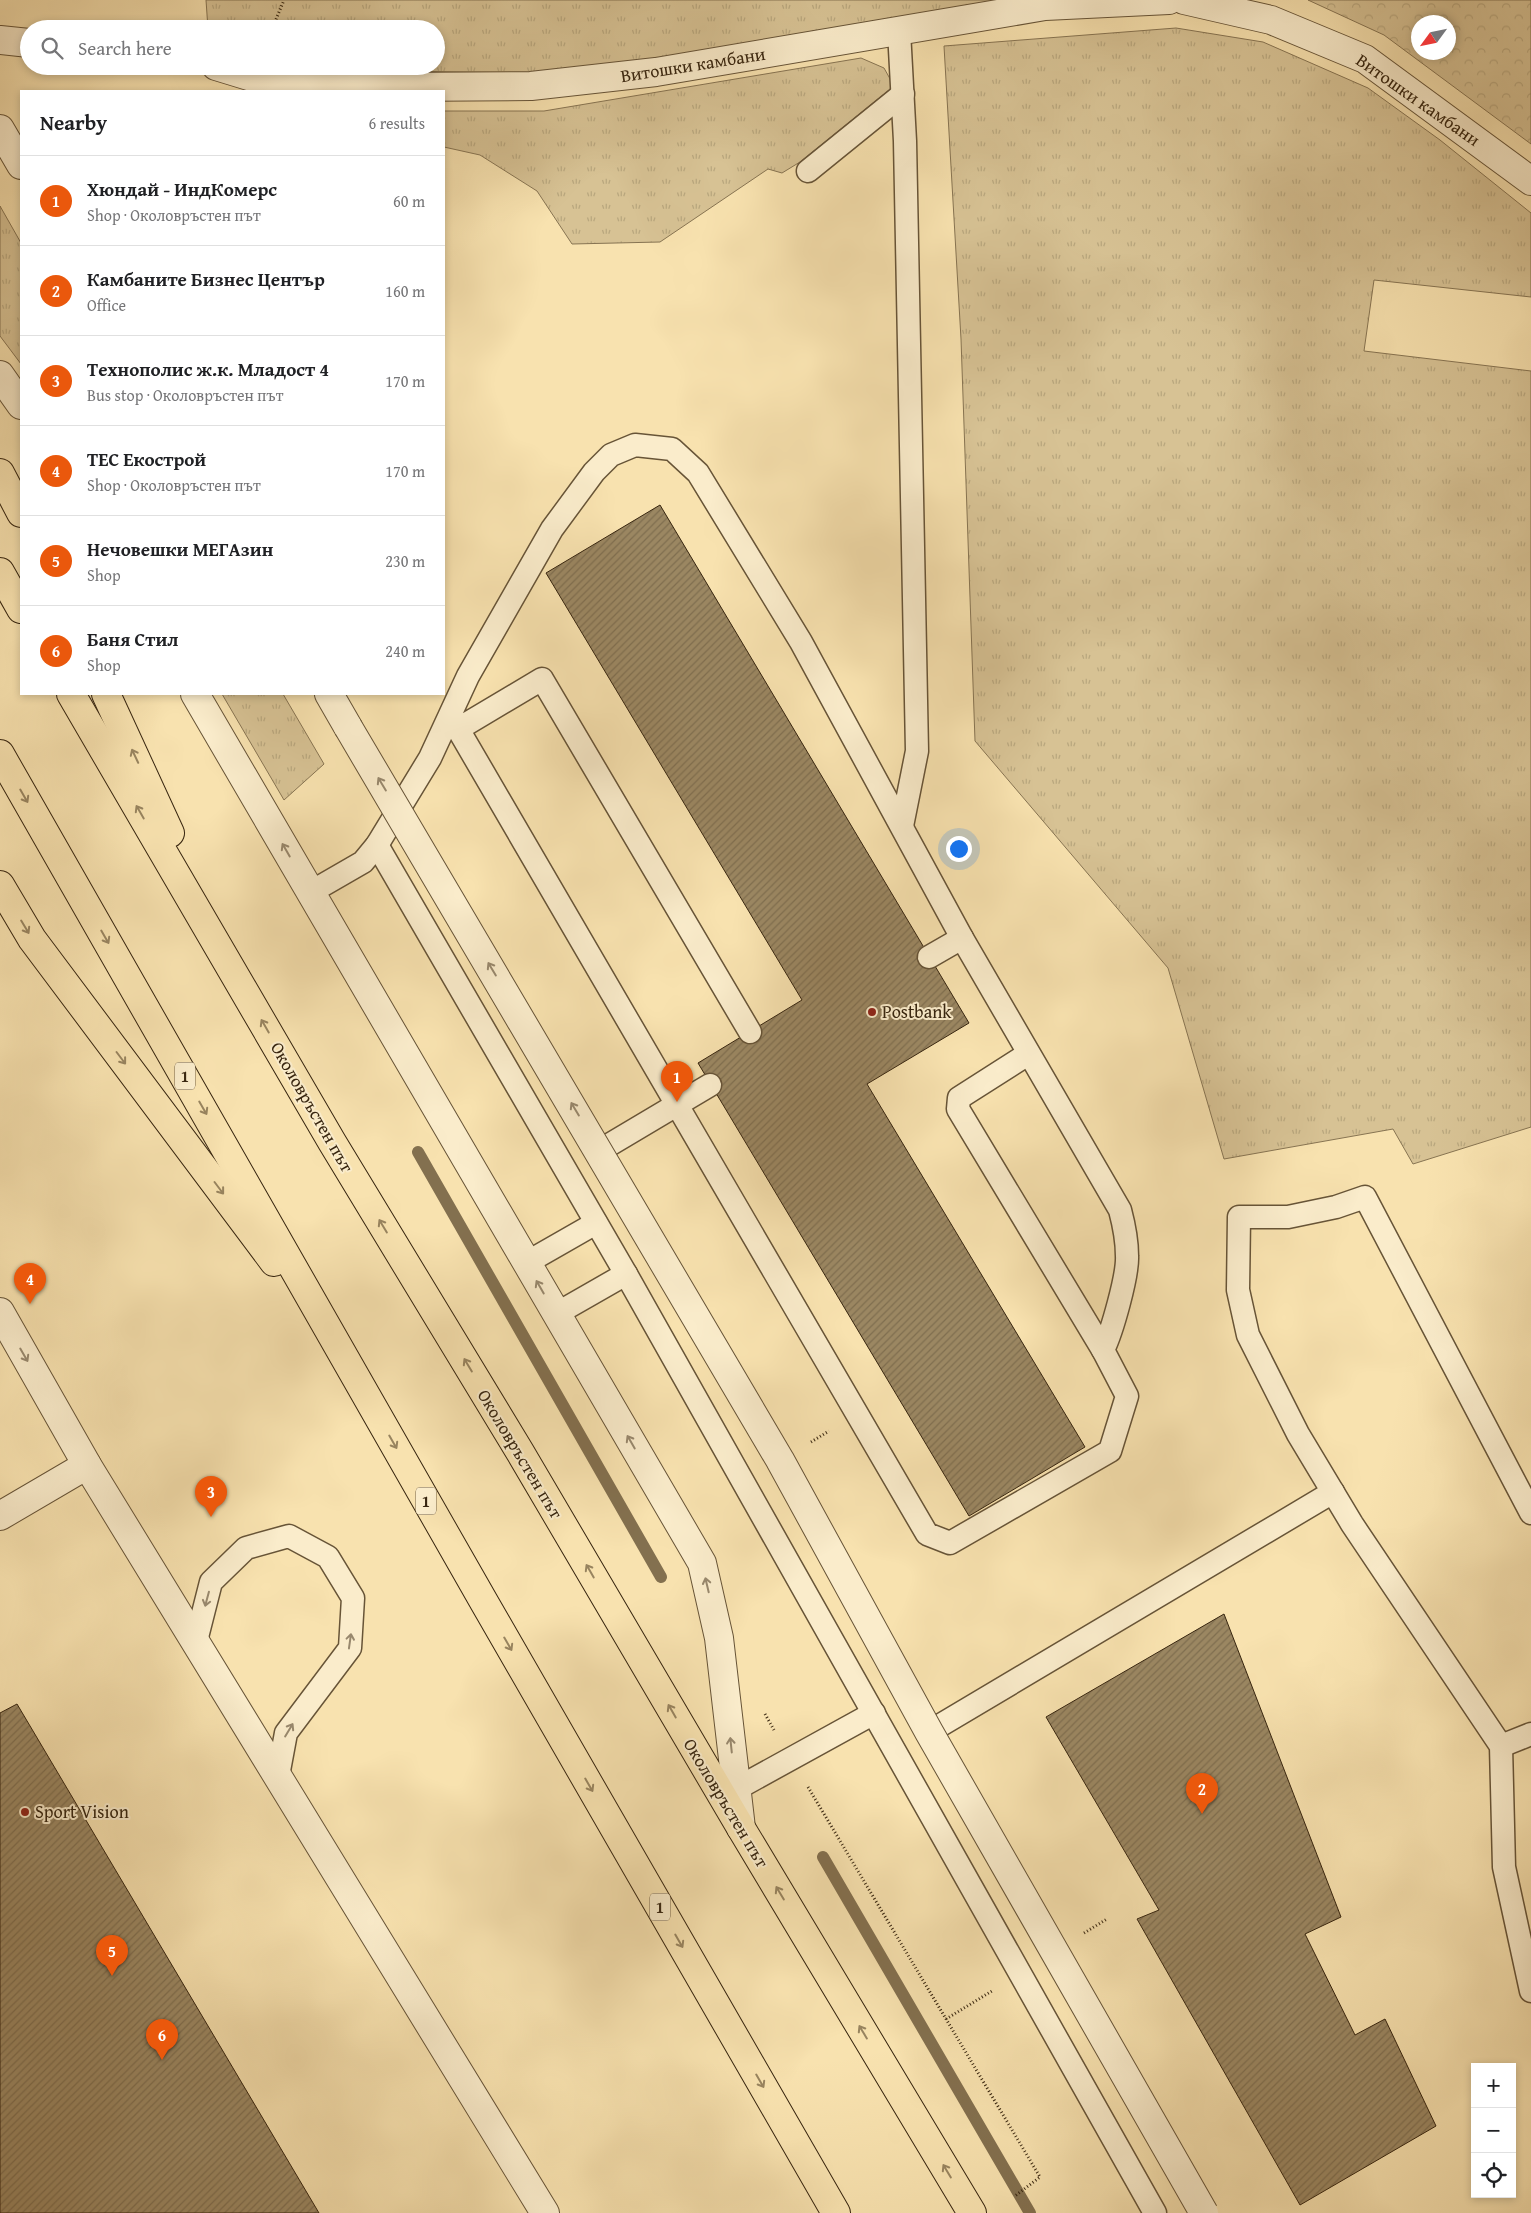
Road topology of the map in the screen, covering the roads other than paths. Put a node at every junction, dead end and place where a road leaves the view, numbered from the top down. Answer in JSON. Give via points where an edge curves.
{"nodes":[{"id":1,"x":1169,"y":0,"type":"edge"},
{"id":2,"x":1184,"y":0,"type":"edge"},
{"id":3,"x":899,"y":31,"type":"junction"},
{"id":4,"x":0,"y":40,"type":"edge"},
{"id":5,"x":20,"y":42,"type":"edge"},
{"id":6,"x":245,"y":75,"type":"edge"},
{"id":7,"x":903,"y":94,"type":"junction"},
{"id":8,"x":0,"y":129,"type":"edge"},
{"id":9,"x":20,"y":163,"type":"edge"},
{"id":10,"x":808,"y":171,"type":"dead end"},
{"id":11,"x":1531,"y":181,"type":"edge"},
{"id":12,"x":0,"y":375,"type":"edge"},
{"id":13,"x":20,"y":404,"type":"edge"},
{"id":14,"x":0,"y":473,"type":"edge"},
{"id":15,"x":20,"y":511,"type":"edge"},
{"id":16,"x":0,"y":572,"type":"edge"},
{"id":17,"x":20,"y":607,"type":"edge"},
{"id":18,"x":72,"y":695,"type":"edge"},
{"id":19,"x":106,"y":695,"type":"edge"},
{"id":20,"x":195,"y":695,"type":"edge"},
{"id":21,"x":330,"y":695,"type":"edge"},
{"id":22,"x":0,"y":754,"type":"edge"},
{"id":23,"x":902,"y":826,"type":"junction"},
{"id":24,"x":377,"y":845,"type":"junction"},
{"id":25,"x":0,"y":886,"type":"edge"},
{"id":26,"x":311,"y":892,"type":"junction"},
{"id":27,"x":962,"y":938,"type":"junction"},
{"id":28,"x":930,"y":957,"type":"dead end"},
{"id":29,"x":235,"y":975,"type":"junction"},
{"id":30,"x":750,"y":1032,"type":"dead end"},
{"id":31,"x":1028,"y":1054,"type":"junction"},
{"id":32,"x":710,"y":1085,"type":"dead end"},
{"id":33,"x":676,"y":1105,"type":"junction"},
{"id":34,"x":600,"y":1151,"type":"junction"},
{"id":35,"x":596,"y":1223,"type":"junction"},
{"id":36,"x":526,"y":1263,"type":"junction"},
{"id":37,"x":626,"y":1274,"type":"junction"},
{"id":38,"x":0,"y":1312,"type":"edge"},
{"id":39,"x":556,"y":1314,"type":"junction"},
{"id":40,"x":1103,"y":1350,"type":"junction"},
{"id":41,"x":342,"y":1351,"type":"junction"},
{"id":42,"x":87,"y":1465,"type":"junction"},
{"id":43,"x":1333,"y":1492,"type":"junction"},
{"id":44,"x":1531,"y":1513,"type":"edge"},
{"id":45,"x":0,"y":1516,"type":"edge"},
{"id":46,"x":196,"y":1641,"type":"junction"},
{"id":47,"x":874,"y":1713,"type":"junction"},
{"id":48,"x":929,"y":1732,"type":"junction"},
{"id":49,"x":1531,"y":1734,"type":"edge"},
{"id":50,"x":1501,"y":1746,"type":"junction"},
{"id":51,"x":278,"y":1776,"type":"junction"},
{"id":52,"x":736,"y":1789,"type":"junction"},
{"id":53,"x":741,"y":1828,"type":"junction"},
{"id":54,"x":1531,"y":1991,"type":"edge"},
{"id":55,"x":545,"y":2213,"type":"edge"},
{"id":56,"x":836,"y":2213,"type":"edge"},
{"id":57,"x":972,"y":2213,"type":"edge"},
{"id":58,"x":1155,"y":2213,"type":"edge"},
{"id":59,"x":1204,"y":2213,"type":"edge"}],
"edges":[{"from":1,"to":3,"type":"street","name":"Витошки камбани","via":[[1046,6]]},
{"from":2,"to":11,"type":"street","name":"Витошки камбани","via":[[1272,20],[1365,59]]},
{"from":3,"to":6,"type":"street","name":"Витошки камбани","via":[[656,72],[531,86],[397,88]]},
{"from":3,"to":7,"type":"lane"},
{"from":4,"to":5,"type":"street"},
{"from":7,"to":10,"type":"lane"},
{"from":7,"to":23,"type":"lane","via":[[917,751]]},
{"from":8,"to":9,"type":"street"},
{"from":12,"to":13,"type":"street"},
{"from":14,"to":15,"type":"highway"},
{"from":16,"to":17,"type":"highway"},
{"from":29,"to":18,"type":"highway","name":"Околовръстен път","one_way":true},
{"from":29,"to":19,"type":"highway","one_way":true},
{"from":26,"to":20,"type":"street","one_way":true},
{"from":34,"to":21,"type":"street","one_way":true,"bridge":true},
{"from":22,"to":41,"type":"highway","number":"1","one_way":true},
{"from":23,"to":24,"type":"lane","via":[[801,642],[698,473],[672,449],[635,445],[611,455],[594,472],[552,529],[468,676],[430,758]]},
{"from":23,"to":27,"type":"lane"},
{"from":24,"to":26,"type":"lane","via":[[363,862]]},
{"from":24,"to":35,"type":"lane"},
{"from":25,"to":41,"type":"highway","one_way":true,"via":[[32,939]]},
{"from":26,"to":36,"type":"street"},
{"from":27,"to":28,"type":"lane"},
{"from":27,"to":31,"type":"lane"},
{"from":53,"to":29,"type":"highway","name":"Околовръстен път","one_way":true},
{"from":30,"to":33,"type":"lane","via":[[542,679],[458,729]]},
{"from":31,"to":40,"type":"lane","via":[[1120,1210],[1126,1233],[1128,1258],[1113,1326]]},
{"from":31,"to":40,"type":"lane","via":[[964,1094],[959,1098],[958,1109]]},
{"from":32,"to":33,"type":"lane"},
{"from":33,"to":34,"type":"lane"},
{"from":33,"to":40,"type":"lane","via":[[927,1534],[950,1543],[1110,1451],[1127,1396]]},
{"from":34,"to":48,"type":"street","bridge":true,"via":[[780,1460]]},
{"from":35,"to":36,"type":"lane"},
{"from":35,"to":37,"type":"lane"},
{"from":39,"to":36,"type":"street","one_way":true},
{"from":37,"to":39,"type":"lane"},
{"from":37,"to":47,"type":"lane"},
{"from":38,"to":42,"type":"street","one_way":true},
{"from":52,"to":39,"type":"street","one_way":true,"via":[[720,1638],[702,1563]]},
{"from":41,"to":56,"type":"highway","number":"1","one_way":true},
{"from":42,"to":45,"type":"street"},
{"from":42,"to":46,"type":"street"},
{"from":43,"to":44,"type":"lane","via":[[1298,1434],[1248,1335],[1238,1290],[1239,1217],[1288,1217],[1365,1197]]},
{"from":43,"to":48,"type":"lane"},
{"from":43,"to":50,"type":"lane"},
{"from":46,"to":51,"type":"street"},
{"from":51,"to":46,"type":"lane","one_way":true,"via":[[286,1733],[350,1648],[353,1598],[328,1557],[289,1536],[280,1538],[246,1548],[211,1582]]},
{"from":47,"to":52,"type":"lane"},
{"from":47,"to":58,"type":"lane"},
{"from":48,"to":59,"type":"street","bridge":true},
{"from":49,"to":50,"type":"lane"},
{"from":50,"to":54,"type":"lane","via":[[1504,1867]]},
{"from":51,"to":55,"type":"street"},
{"from":52,"to":53,"type":"street"},
{"from":57,"to":53,"type":"highway","name":"Околовръстен път","one_way":true}]}
